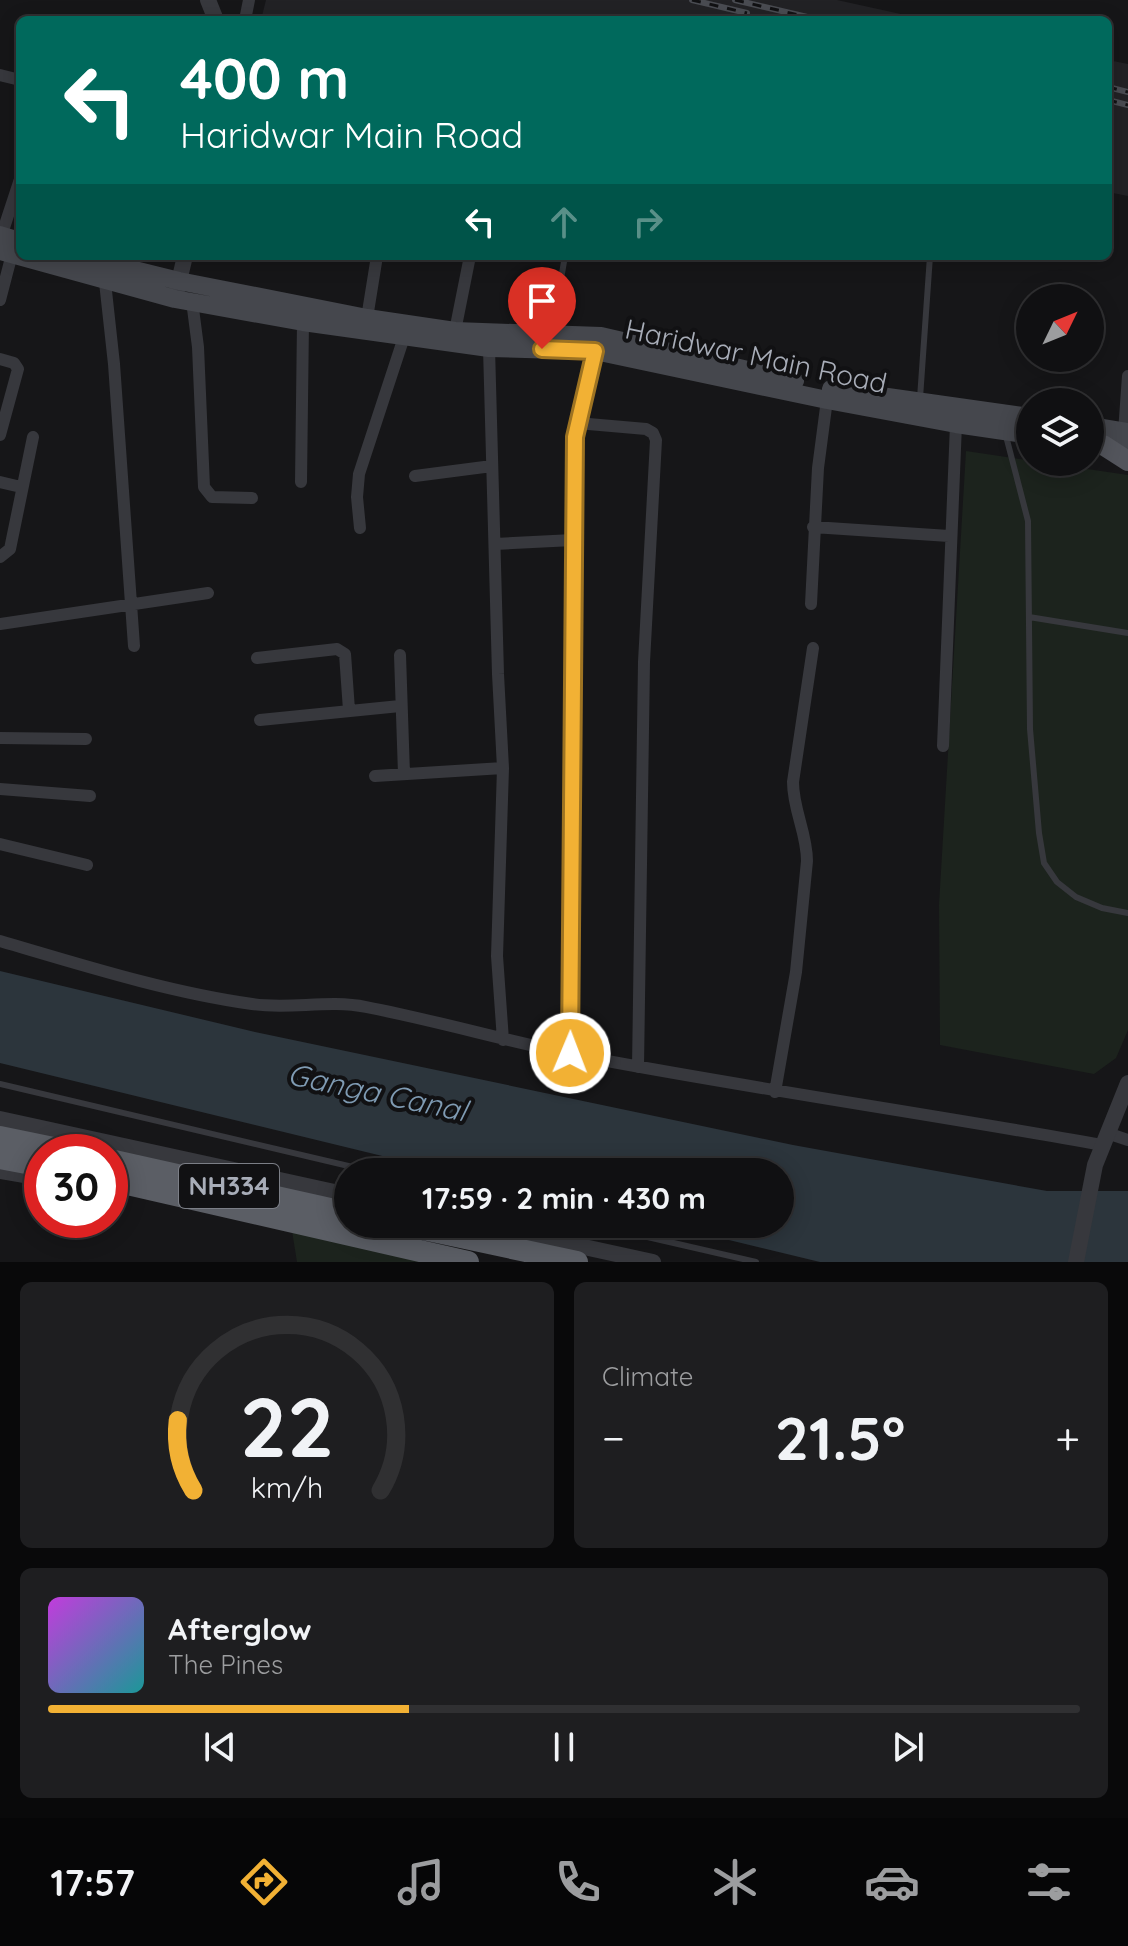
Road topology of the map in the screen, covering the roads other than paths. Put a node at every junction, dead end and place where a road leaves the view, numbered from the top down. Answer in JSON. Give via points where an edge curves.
{"nodes":[{"id":1,"x":16,"y":198,"type":"edge"},
{"id":2,"x":7,"y":242,"type":"edge"},
{"id":3,"x":51,"y":260,"type":"edge"},
{"id":4,"x":89,"y":260,"type":"edge"},
{"id":5,"x":185,"y":260,"type":"edge"},
{"id":6,"x":376,"y":260,"type":"edge"},
{"id":7,"x":469,"y":260,"type":"edge"},
{"id":8,"x":564,"y":260,"type":"edge"},
{"id":9,"x":930,"y":260,"type":"edge"},
{"id":10,"x":105,"y":282,"type":"junction"},
{"id":11,"x":182,"y":294,"type":"junction"},
{"id":12,"x":0,"y":300,"type":"edge"},
{"id":13,"x":367,"y":318,"type":"junction"},
{"id":14,"x":303,"y":322,"type":"junction"},
{"id":15,"x":406,"y":331,"type":"junction"},
{"id":16,"x":455,"y":331,"type":"junction"},
{"id":17,"x":552,"y":334,"type":"junction"},
{"id":18,"x":598,"y":343,"type":"junction"},
{"id":19,"x":489,"y":348,"type":"junction"},
{"id":20,"x":0,"y":359,"type":"edge"},
{"id":21,"x":1128,"y":376,"type":"edge"},
{"id":22,"x":828,"y":395,"type":"junction"},
{"id":23,"x":920,"y":402,"type":"junction"},
{"id":24,"x":1016,"y":415,"type":"edge"},
{"id":25,"x":577,"y":423,"type":"junction"},
{"id":26,"x":956,"y":424,"type":"junction"},
{"id":27,"x":1104,"y":430,"type":"edge"},
{"id":28,"x":1005,"y":431,"type":"junction"},
{"id":29,"x":1016,"y":433,"type":"edge"},
{"id":30,"x":0,"y":435,"type":"edge"},
{"id":31,"x":33,"y":437,"type":"dead end"},
{"id":32,"x":1127,"y":437,"type":"edge"},
{"id":33,"x":1104,"y":442,"type":"edge"},
{"id":34,"x":1104,"y":448,"type":"edge"},
{"id":35,"x":1128,"y":461,"type":"edge"},
{"id":36,"x":492,"y":466,"type":"junction"},
{"id":37,"x":415,"y":476,"type":"dead end"},
{"id":38,"x":0,"y":482,"type":"edge"},
{"id":39,"x":301,"y":482,"type":"dead end"},
{"id":40,"x":21,"y":487,"type":"junction"},
{"id":41,"x":252,"y":498,"type":"dead end"},
{"id":42,"x":813,"y":527,"type":"junction"},
{"id":43,"x":360,"y":528,"type":"dead end"},
{"id":44,"x":949,"y":536,"type":"junction"},
{"id":45,"x":573,"y":540,"type":"junction"},
{"id":46,"x":495,"y":544,"type":"junction"},
{"id":47,"x":0,"y":557,"type":"edge"},
{"id":48,"x":208,"y":593,"type":"dead end"},
{"id":49,"x":132,"y":603,"type":"junction"},
{"id":50,"x":811,"y":604,"type":"dead end"},
{"id":51,"x":1029,"y":617,"type":"junction"},
{"id":52,"x":0,"y":624,"type":"edge"},
{"id":53,"x":1128,"y":633,"type":"edge"},
{"id":54,"x":134,"y":646,"type":"dead end"},
{"id":55,"x":813,"y":648,"type":"dead end"},
{"id":56,"x":400,"y":655,"type":"dead end"},
{"id":57,"x":257,"y":658,"type":"dead end"},
{"id":58,"x":400,"y":706,"type":"junction"},
{"id":59,"x":349,"y":710,"type":"junction"},
{"id":60,"x":260,"y":720,"type":"dead end"},
{"id":61,"x":0,"y":738,"type":"edge"},
{"id":62,"x":86,"y":739,"type":"dead end"},
{"id":63,"x":943,"y":746,"type":"dead end"},
{"id":64,"x":503,"y":768,"type":"junction"},
{"id":65,"x":404,"y":774,"type":"junction"},
{"id":66,"x":375,"y":776,"type":"dead end"},
{"id":67,"x":0,"y":789,"type":"edge"},
{"id":68,"x":90,"y":796,"type":"dead end"},
{"id":69,"x":0,"y":844,"type":"edge"},
{"id":70,"x":87,"y":865,"type":"dead end"},
{"id":71,"x":1128,"y":913,"type":"edge"},
{"id":72,"x":0,"y":941,"type":"edge"},
{"id":73,"x":503,"y":1040,"type":"junction"},
{"id":74,"x":570,"y":1053,"type":"junction"},
{"id":75,"x":638,"y":1067,"type":"junction"},
{"id":76,"x":1128,"y":1083,"type":"edge"},
{"id":77,"x":0,"y":1084,"type":"edge"},
{"id":78,"x":775,"y":1092,"type":"junction"},
{"id":79,"x":0,"y":1119,"type":"edge"},
{"id":80,"x":0,"y":1137,"type":"edge"},
{"id":81,"x":1105,"y":1139,"type":"junction"},
{"id":82,"x":1128,"y":1140,"type":"edge"},
{"id":83,"x":24,"y":1142,"type":"edge"},
{"id":84,"x":0,"y":1158,"type":"edge"},
{"id":85,"x":24,"y":1163,"type":"edge"},
{"id":86,"x":334,"y":1163,"type":"edge"},
{"id":87,"x":128,"y":1164,"type":"edge"},
{"id":88,"x":0,"y":1171,"type":"edge"},
{"id":89,"x":24,"y":1175,"type":"edge"},
{"id":90,"x":128,"y":1185,"type":"edge"},
{"id":91,"x":334,"y":1192,"type":"edge"},
{"id":92,"x":334,"y":1210,"type":"edge"},
{"id":93,"x":465,"y":1238,"type":"edge"},
{"id":94,"x":543,"y":1238,"type":"edge"},
{"id":95,"x":652,"y":1238,"type":"edge"},
{"id":96,"x":468,"y":1262,"type":"edge"},
{"id":97,"x":577,"y":1262,"type":"edge"},
{"id":98,"x":653,"y":1262,"type":"edge"},
{"id":99,"x":756,"y":1262,"type":"edge"},
{"id":100,"x":1076,"y":1262,"type":"edge"}],
"edges":[{"from":1,"to":2,"type":"street"},
{"from":2,"to":12,"type":"street"},
{"from":3,"to":10,"type":"main road","name":"Haridwar Main Road"},
{"from":4,"to":11,"type":"main road","name":"Haridwar Main Road"},
{"from":5,"to":11,"type":"street"},
{"from":6,"to":13,"type":"street"},
{"from":7,"to":16,"type":"street"},
{"from":8,"to":17,"type":"lane"},
{"from":9,"to":23,"type":"lane"},
{"from":10,"to":11,"type":"main road","name":"Haridwar Main Road"},
{"from":10,"to":49,"type":"street"},
{"from":11,"to":13,"type":"main road","name":"Haridwar Main Road"},
{"from":11,"to":14,"type":"main road","name":"Haridwar Main Road"},
{"from":11,"to":41,"type":"street","via":[[198,347],[204,487],[212,497]]},
{"from":13,"to":15,"type":"main road","name":"Haridwar Main Road"},
{"from":14,"to":15,"type":"main road","name":"Haridwar Main Road"},
{"from":14,"to":39,"type":"street"},
{"from":15,"to":16,"type":"main road","name":"Haridwar Main Road"},
{"from":15,"to":19,"type":"main road","name":"Haridwar Main Road"},
{"from":15,"to":43,"type":"street","via":[[359,474]]},
{"from":16,"to":17,"type":"main road","name":"Haridwar Main Road"},
{"from":17,"to":18,"type":"main road","name":"Haridwar Main Road"},
{"from":18,"to":19,"type":"main road","name":"Haridwar Main Road"},
{"from":18,"to":22,"type":"main road","name":"Haridwar Main Road"},
{"from":18,"to":25,"type":"street"},
{"from":19,"to":36,"type":"street"},
{"from":20,"to":30,"type":"street","via":[[18,369]]},
{"from":21,"to":32,"type":"street"},
{"from":22,"to":23,"type":"main road","name":"Haridwar Main Road"},
{"from":22,"to":26,"type":"main road","name":"Haridwar Main Road"},
{"from":22,"to":42,"type":"street"},
{"from":23,"to":24,"type":"main road","name":"Haridwar Main Road"},
{"from":25,"to":45,"type":"street"},
{"from":25,"to":75,"type":"street","via":[[646,429],[656,440],[644,662]]},
{"from":26,"to":28,"type":"main road","name":"Haridwar Main Road"},
{"from":26,"to":44,"type":"street"},
{"from":27,"to":32,"type":"main road"},
{"from":28,"to":29,"type":"main road","name":"Haridwar Main Road"},
{"from":28,"to":51,"type":"lane","via":[[1028,521]]},
{"from":31,"to":40,"type":"street"},
{"from":32,"to":33,"type":"main road"},
{"from":34,"to":35,"type":"main road"},
{"from":36,"to":37,"type":"street"},
{"from":36,"to":46,"type":"street"},
{"from":38,"to":40,"type":"street"},
{"from":40,"to":47,"type":"street","via":[[10,549]]},
{"from":42,"to":44,"type":"street"},
{"from":42,"to":50,"type":"street"},
{"from":44,"to":63,"type":"street"},
{"from":45,"to":46,"type":"street"},
{"from":45,"to":74,"type":"street"},
{"from":46,"to":64,"type":"street"},
{"from":48,"to":49,"type":"street"},
{"from":49,"to":52,"type":"street"},
{"from":49,"to":54,"type":"street"},
{"from":51,"to":53,"type":"lane"},
{"from":51,"to":71,"type":"lane","via":[[1030,729],[1044,863],[1076,897]]},
{"from":55,"to":78,"type":"street","via":[[793,782],[807,861],[796,972]]},
{"from":56,"to":58,"type":"street"},
{"from":57,"to":59,"type":"street","via":[[342,650]]},
{"from":58,"to":59,"type":"street"},
{"from":58,"to":65,"type":"street"},
{"from":59,"to":60,"type":"street"},
{"from":61,"to":62,"type":"street"},
{"from":64,"to":65,"type":"street"},
{"from":64,"to":73,"type":"street","via":[[497,956]]},
{"from":65,"to":66,"type":"street"},
{"from":67,"to":68,"type":"street"},
{"from":69,"to":70,"type":"street"},
{"from":72,"to":73,"type":"street","via":[[204,996],[283,1008],[346,1004]]},
{"from":73,"to":74,"type":"street"},
{"from":74,"to":75,"type":"street"},
{"from":75,"to":78,"type":"street"},
{"from":76,"to":81,"type":"street"},
{"from":77,"to":86,"type":"lane"},
{"from":78,"to":81,"type":"street"},
{"from":79,"to":91,"type":"street"},
{"from":80,"to":83,"type":"highway"},
{"from":81,"to":82,"type":"street"},
{"from":81,"to":100,"type":"street"},
{"from":84,"to":85,"type":"highway"},
{"from":87,"to":92,"type":"highway","number":"NH334"},
{"from":88,"to":89,"type":"street"},
{"from":90,"to":96,"type":"highway","number":"NH334"},
{"from":93,"to":97,"type":"highway"},
{"from":94,"to":98,"type":"street"},
{"from":95,"to":99,"type":"lane"}]}
